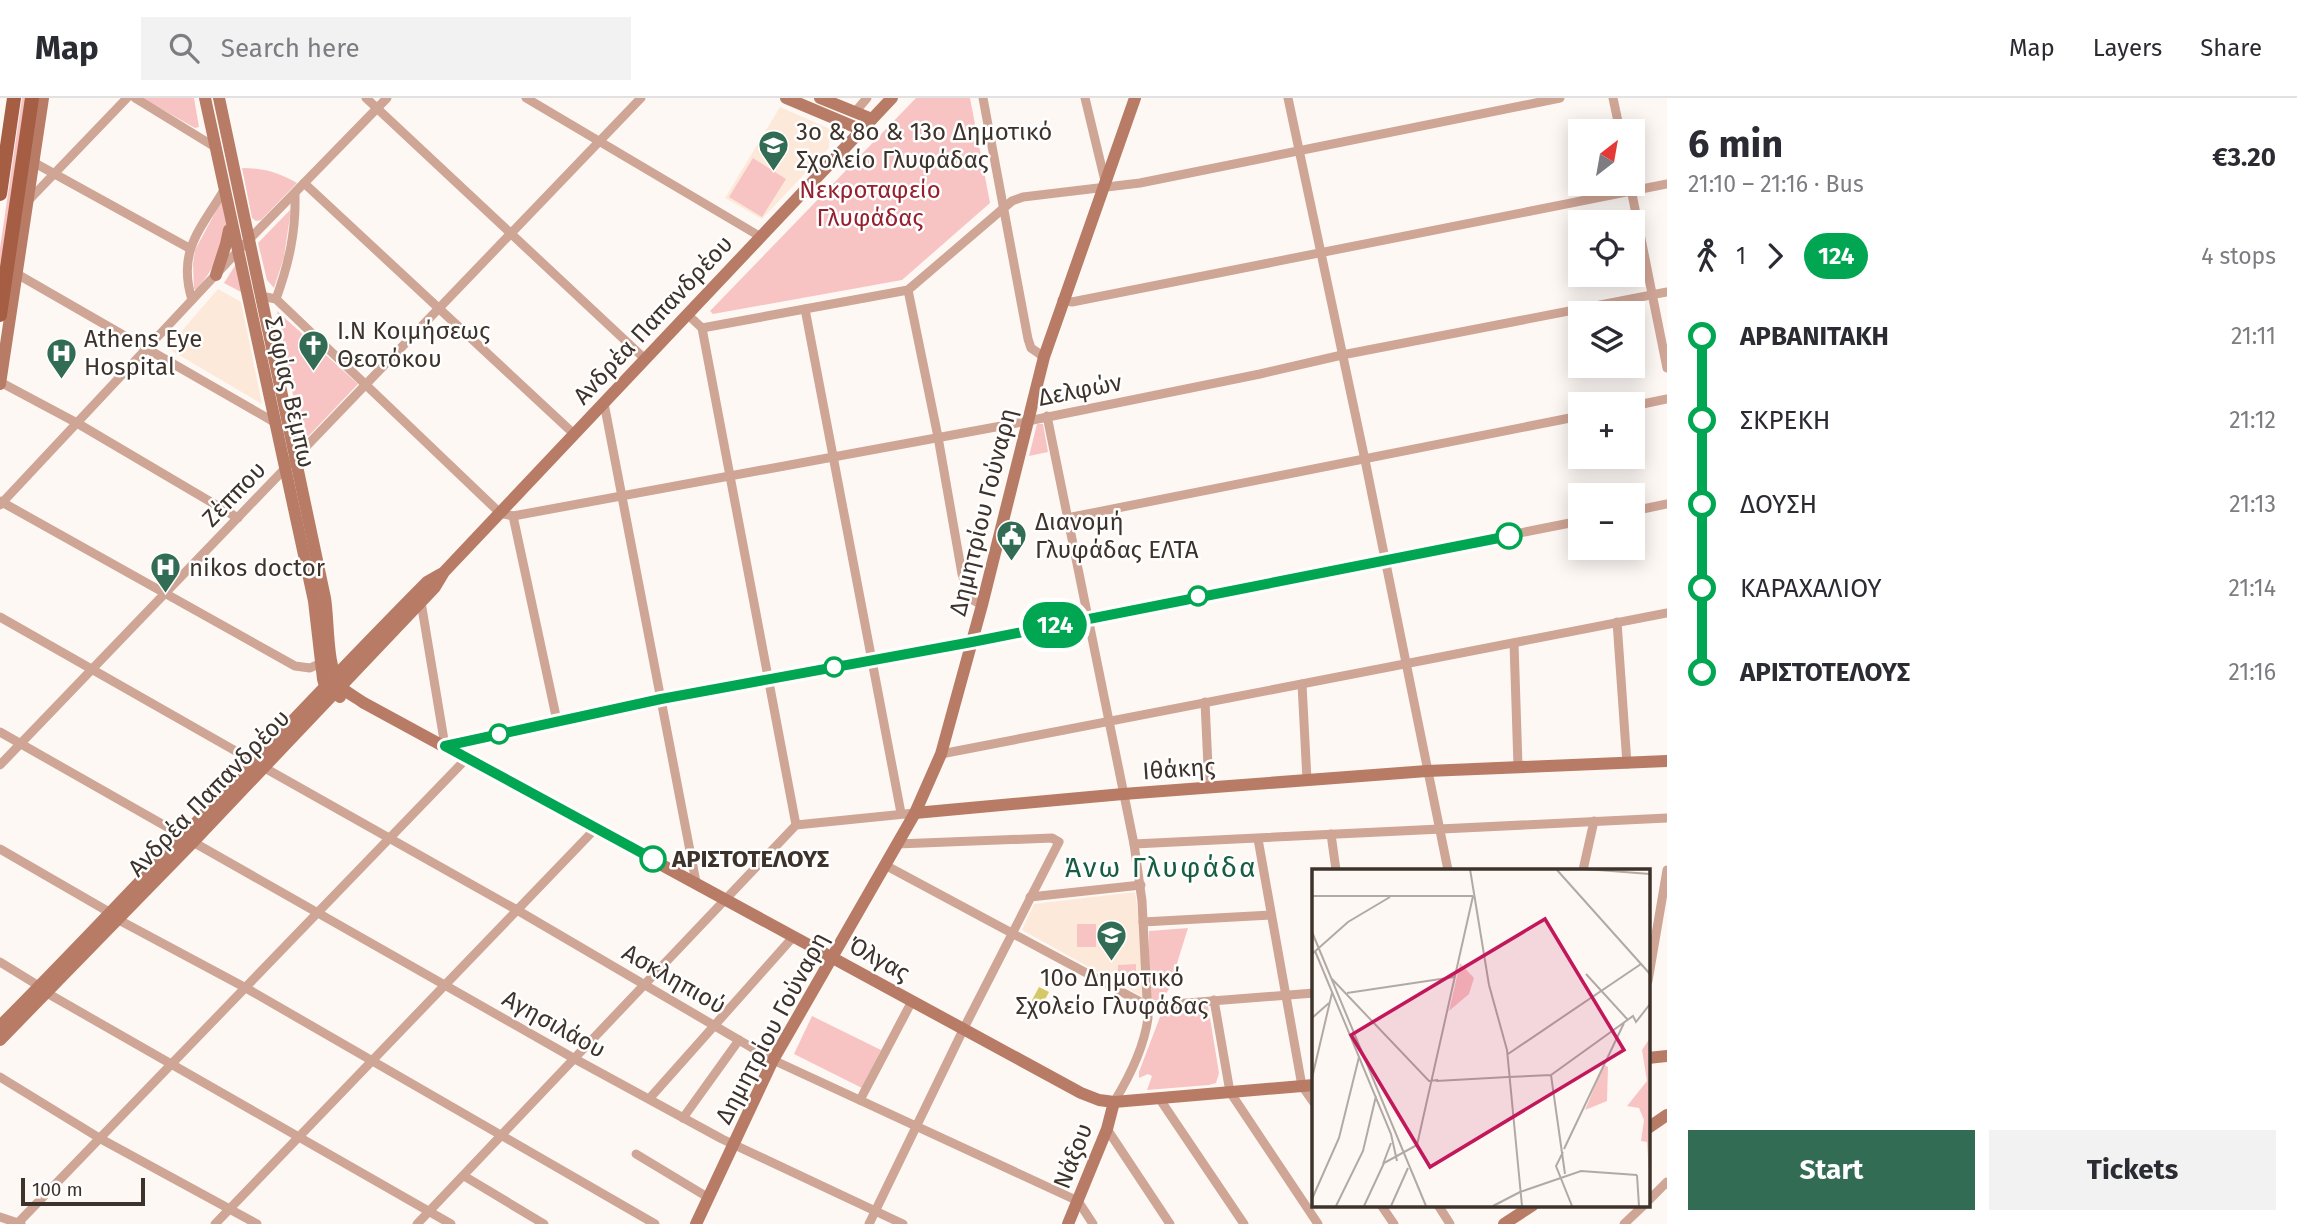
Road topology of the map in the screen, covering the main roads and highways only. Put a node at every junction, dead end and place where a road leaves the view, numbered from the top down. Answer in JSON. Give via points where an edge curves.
{"nodes":[{"id":1,"x":14,"y":98,"type":"edge"},
{"id":2,"x":32,"y":98,"type":"edge"},
{"id":3,"x":43,"y":98,"type":"edge"},
{"id":4,"x":205,"y":98,"type":"edge"},
{"id":5,"x":219,"y":98,"type":"edge"},
{"id":6,"x":786,"y":98,"type":"edge"},
{"id":7,"x":820,"y":98,"type":"edge"},
{"id":8,"x":892,"y":98,"type":"edge"},
{"id":9,"x":1135,"y":98,"type":"edge"},
{"id":10,"x":872,"y":120,"type":"junction"},
{"id":11,"x":862,"y":130,"type":"junction"},
{"id":12,"x":0,"y":194,"type":"edge"},
{"id":13,"x":230,"y":219,"type":"junction"},
{"id":14,"x":216,"y":275,"type":"road end"},
{"id":15,"x":0,"y":315,"type":"edge"},
{"id":16,"x":0,"y":383,"type":"edge"},
{"id":17,"x":444,"y":572,"type":"junction"},
{"id":18,"x":333,"y":685,"type":"junction"},
{"id":19,"x":1667,"y":761,"type":"edge"},
{"id":20,"x":915,"y":813,"type":"junction"},
{"id":21,"x":832,"y":957,"type":"junction"},
{"id":22,"x":43,"y":990,"type":"junction"},
{"id":23,"x":0,"y":1026,"type":"edge"},
{"id":24,"x":0,"y":1041,"type":"edge"},
{"id":25,"x":1308,"y":1086,"type":"edge"},
{"id":26,"x":1114,"y":1102,"type":"junction"},
{"id":27,"x":1666,"y":1119,"type":"edge"},
{"id":28,"x":1650,"y":1127,"type":"edge"},
{"id":29,"x":1525,"y":1207,"type":"edge"},
{"id":30,"x":696,"y":1224,"type":"edge"},
{"id":31,"x":1068,"y":1224,"type":"edge"},
{"id":32,"x":1504,"y":1224,"type":"edge"}],
"edges":[{"from":1,"to":12,"type":"main road"},
{"from":2,"to":15,"type":"main road"},
{"from":3,"to":16,"type":"main road"},
{"from":4,"to":13,"type":"main road","name":"Σοφίας Βέμπω"},
{"from":5,"to":18,"type":"main road","name":"Σοφίας Βέμπω","via":[[327,610]]},
{"from":6,"to":11,"type":"main road"},
{"from":7,"to":10,"type":"main road"},
{"from":8,"to":10,"type":"main road","name":"Ανδρέα Παπανδρέου"},
{"from":9,"to":20,"type":"main road","name":"Δημητρίου Γούναρη","via":[[1044,357],[941,754]]},
{"from":10,"to":11,"type":"main road","name":"Ανδρέα Παπανδρέου"},
{"from":11,"to":17,"type":"main road","name":"Ανδρέα Παπανδρέου","via":[[574,434],[506,514]]},
{"from":13,"to":14,"type":"main road"},
{"from":13,"to":18,"type":"main road","name":"Σοφίας Βέμπω","via":[[314,601],[321,663]]},
{"from":17,"to":18,"type":"main road","name":"Ανδρέα Παπανδρέου","via":[[421,602]]},
{"from":17,"to":18,"type":"main road","name":"Ανδρέα Παπανδρέου","via":[[427,582]]},
{"from":18,"to":21,"type":"main road","name":"Όλγας","via":[[355,703],[378,709]]},
{"from":18,"to":22,"type":"main road","name":"Ανδρέα Παπανδρέου"},
{"from":19,"to":20,"type":"main road","name":"Ιθάκης","via":[[1427,771]]},
{"from":20,"to":21,"type":"main road","name":"Δημητρίου Γούναρη"},
{"from":21,"to":26,"type":"main road","name":"Όλγας","via":[[1081,1093]]},
{"from":21,"to":30,"type":"main road","name":"Δημητρίου Γούναρη","via":[[773,1060]]},
{"from":22,"to":23,"type":"main road","name":"Ανδρέα Παπανδρέου"},
{"from":22,"to":24,"type":"main road","name":"Ανδρέα Παπανδρέου"},
{"from":25,"to":26,"type":"main road","name":"Όλγας"},
{"from":26,"to":31,"type":"main road","name":"Νάξου"},
{"from":27,"to":28,"type":"main road"},
{"from":29,"to":32,"type":"main road"}]}
